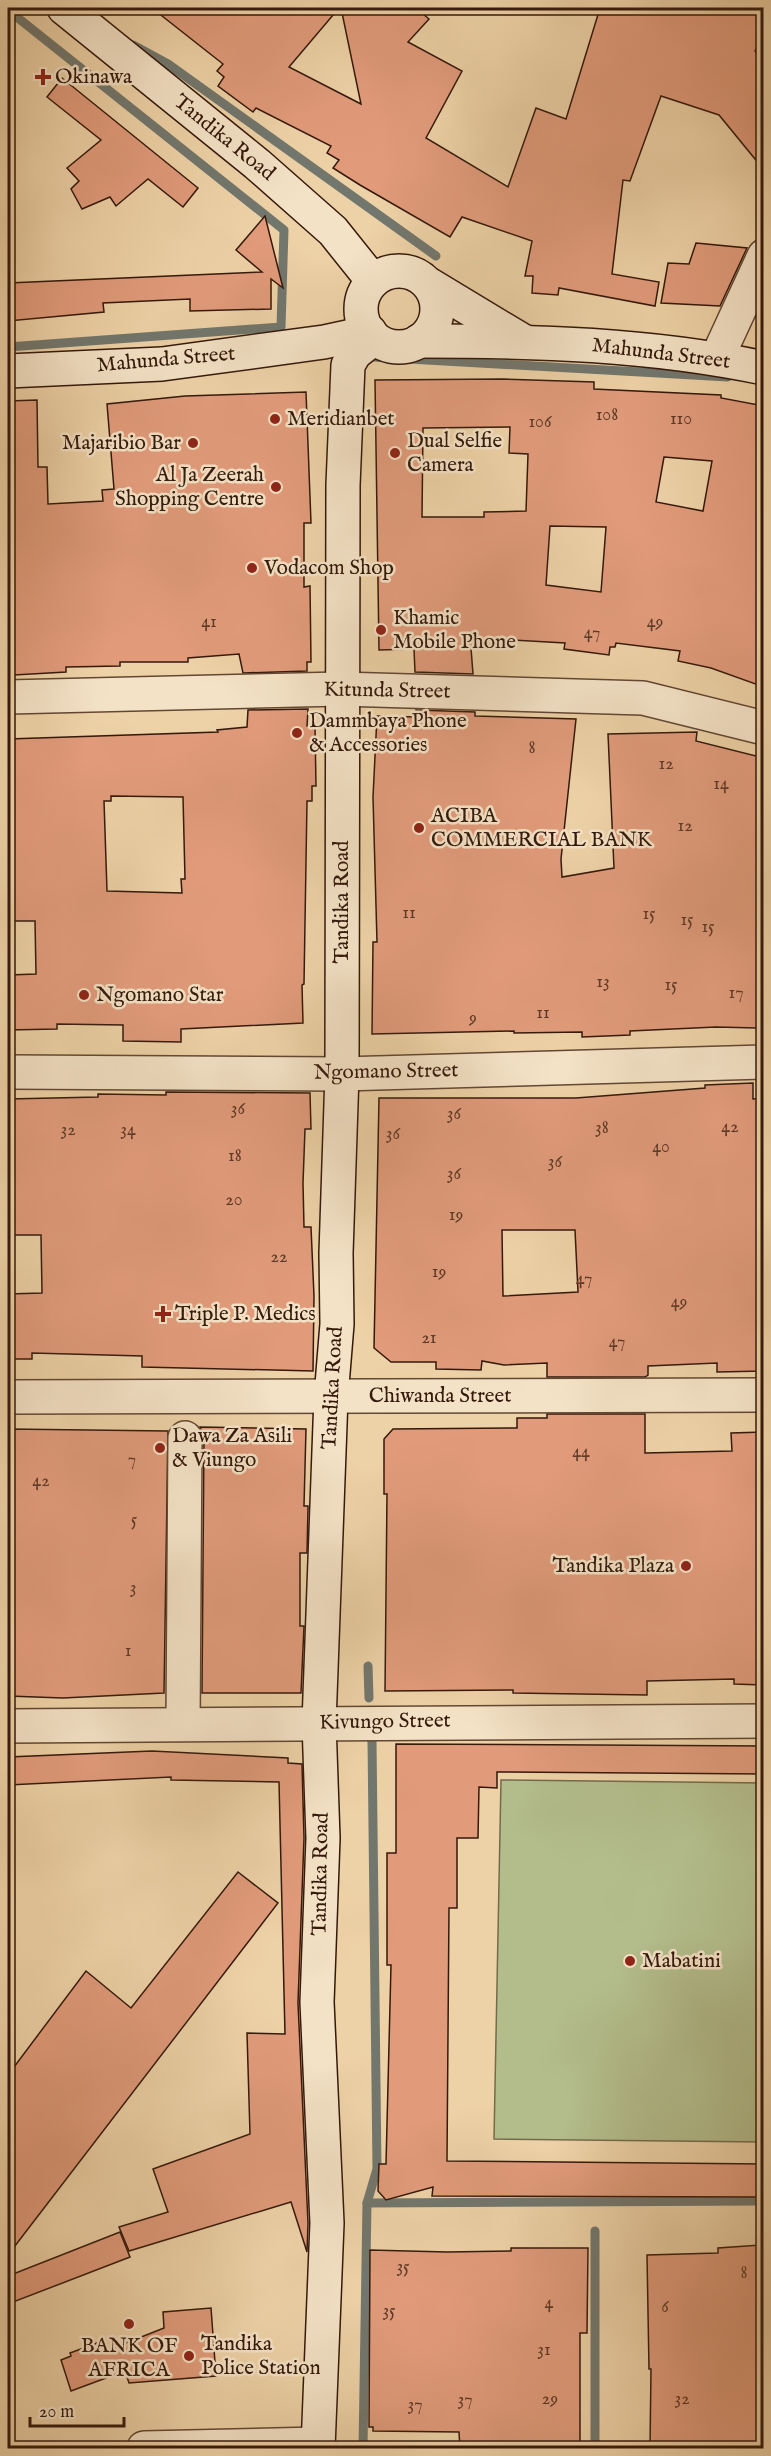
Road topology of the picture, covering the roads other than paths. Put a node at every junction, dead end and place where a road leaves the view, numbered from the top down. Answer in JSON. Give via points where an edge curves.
{"nodes":[{"id":1,"x":64,"y":8,"type":"edge"},
{"id":2,"x":764,"y":256,"type":"edge"},
{"id":3,"x":373,"y":281,"type":"junction"},
{"id":4,"x":430,"y":285,"type":"junction"},
{"id":5,"x":372,"y":335,"type":"junction"},
{"id":6,"x":523,"y":341,"type":"junction"},
{"id":7,"x":419,"y":342,"type":"junction"},
{"id":8,"x":717,"y":358,"type":"junction"},
{"id":9,"x":764,"y":368,"type":"edge"},
{"id":10,"x":8,"y":371,"type":"edge"},
{"id":11,"x":341,"y":689,"type":"junction"},
{"id":12,"x":8,"y":697,"type":"edge"},
{"id":13,"x":764,"y":728,"type":"edge"},
{"id":14,"x":764,"y":1062,"type":"edge"},
{"id":15,"x":8,"y":1072,"type":"edge"},
{"id":16,"x":342,"y":1074,"type":"junction"},
{"id":17,"x":764,"y":1395,"type":"edge"},
{"id":18,"x":8,"y":1397,"type":"edge"},
{"id":19,"x":331,"y":1397,"type":"junction"},
{"id":20,"x":185,"y":1438,"type":"dead end"},
{"id":21,"x":764,"y":1721,"type":"edge"},
{"id":22,"x":319,"y":1723,"type":"junction"},
{"id":23,"x":183,"y":1724,"type":"junction"},
{"id":24,"x":8,"y":1726,"type":"edge"},
{"id":25,"x":318,"y":2446,"type":"edge"},
{"id":26,"x":144,"y":2448,"type":"edge"}],
"edges":[{"from":1,"to":3,"type":"street","name":"Tandika Road","via":[[257,164],[333,231]]},
{"from":2,"to":8,"type":"street"},
{"from":3,"to":4,"type":"street","via":[[402,270],[418,275]]},
{"from":3,"to":5,"type":"street","via":[[364,294],[361,310]]},
{"from":4,"to":6,"type":"street"},
{"from":4,"to":7,"type":"street","via":[[437,299],[437,315],[431,330]]},
{"from":5,"to":7,"type":"street","via":[[388,346],[404,347]]},
{"from":5,"to":10,"type":"street","name":"Mahunda Street","via":[[162,364]]},
{"from":5,"to":11,"type":"street","name":"Tandika Road","via":[[348,366]]},
{"from":6,"to":7,"type":"street","name":"Mahunda Street"},
{"from":6,"to":8,"type":"street","name":"Mahunda Street","via":[[642,348]]},
{"from":8,"to":9,"type":"street","name":"Mahunda Street"},
{"from":11,"to":12,"type":"street","name":"Kitunda Street"},
{"from":11,"to":13,"type":"street","name":"Kitunda Street","via":[[643,698]]},
{"from":11,"to":16,"type":"street","name":"Tandika Road"},
{"from":14,"to":16,"type":"street","name":"Ngomano Street"},
{"from":15,"to":16,"type":"street","name":"Ngomano Street"},
{"from":16,"to":19,"type":"street","name":"Tandika Road","via":[[337,1324]]},
{"from":17,"to":19,"type":"street","name":"Chiwanda Street"},
{"from":18,"to":19,"type":"street","name":"Chiwanda Street"},
{"from":19,"to":22,"type":"street","name":"Tandika Road"},
{"from":20,"to":23,"type":"street"},
{"from":21,"to":22,"type":"street","name":"Kivungo Street"},
{"from":22,"to":23,"type":"street","name":"Kivungo Street"},
{"from":22,"to":25,"type":"street","name":"Tandika Road","via":[[323,1838],[317,2002],[327,2223]]},
{"from":23,"to":24,"type":"street","name":"Kivungo Street"},
{"from":25,"to":26,"type":"street"}]}
